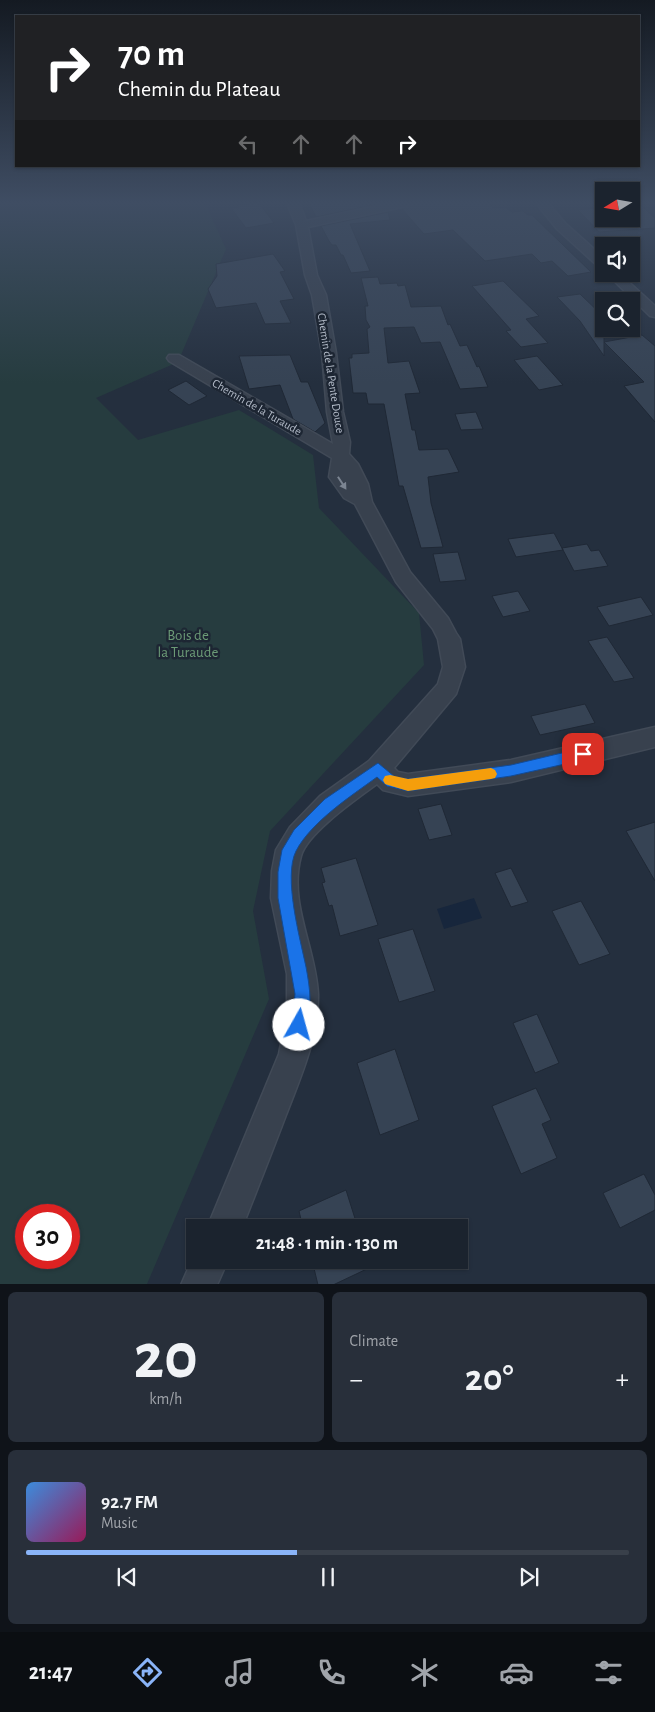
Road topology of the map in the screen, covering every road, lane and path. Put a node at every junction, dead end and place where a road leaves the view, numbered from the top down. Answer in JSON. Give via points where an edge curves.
{"nodes":[{"id":1,"x":309,"y":263,"type":"edge"},
{"id":2,"x":622,"y":282,"type":"edge"},
{"id":3,"x":655,"y":313,"type":"edge"},
{"id":4,"x":174,"y":358,"type":"dead end"},
{"id":5,"x":341,"y":456,"type":"junction"},
{"id":6,"x":655,"y":737,"type":"edge"},
{"id":7,"x":378,"y":769,"type":"junction"},
{"id":8,"x":228,"y":1219,"type":"edge"},
{"id":9,"x":206,"y":1269,"type":"edge"},
{"id":10,"x":199,"y":1284,"type":"edge"}],
"edges":[{"from":1,"to":5,"type":"street","name":"Chemin de la Pente Douce","via":[[319,295],[342,442]]},
{"from":2,"to":3,"type":"street"},
{"from":4,"to":5,"type":"street","name":"Chemin de la Turaude"},
{"from":5,"to":7,"type":"street","via":[[338,477],[350,494],[363,502],[403,577],[441,624],[450,639],[454,667],[448,688]]},
{"from":6,"to":7,"type":"street","via":[[511,771],[408,785],[392,782]]},
{"from":7,"to":8,"type":"street","via":[[329,804],[299,834],[289,850],[285,898],[301,974],[302,1010],[294,1054]]},
{"from":9,"to":10,"type":"street"}]}
